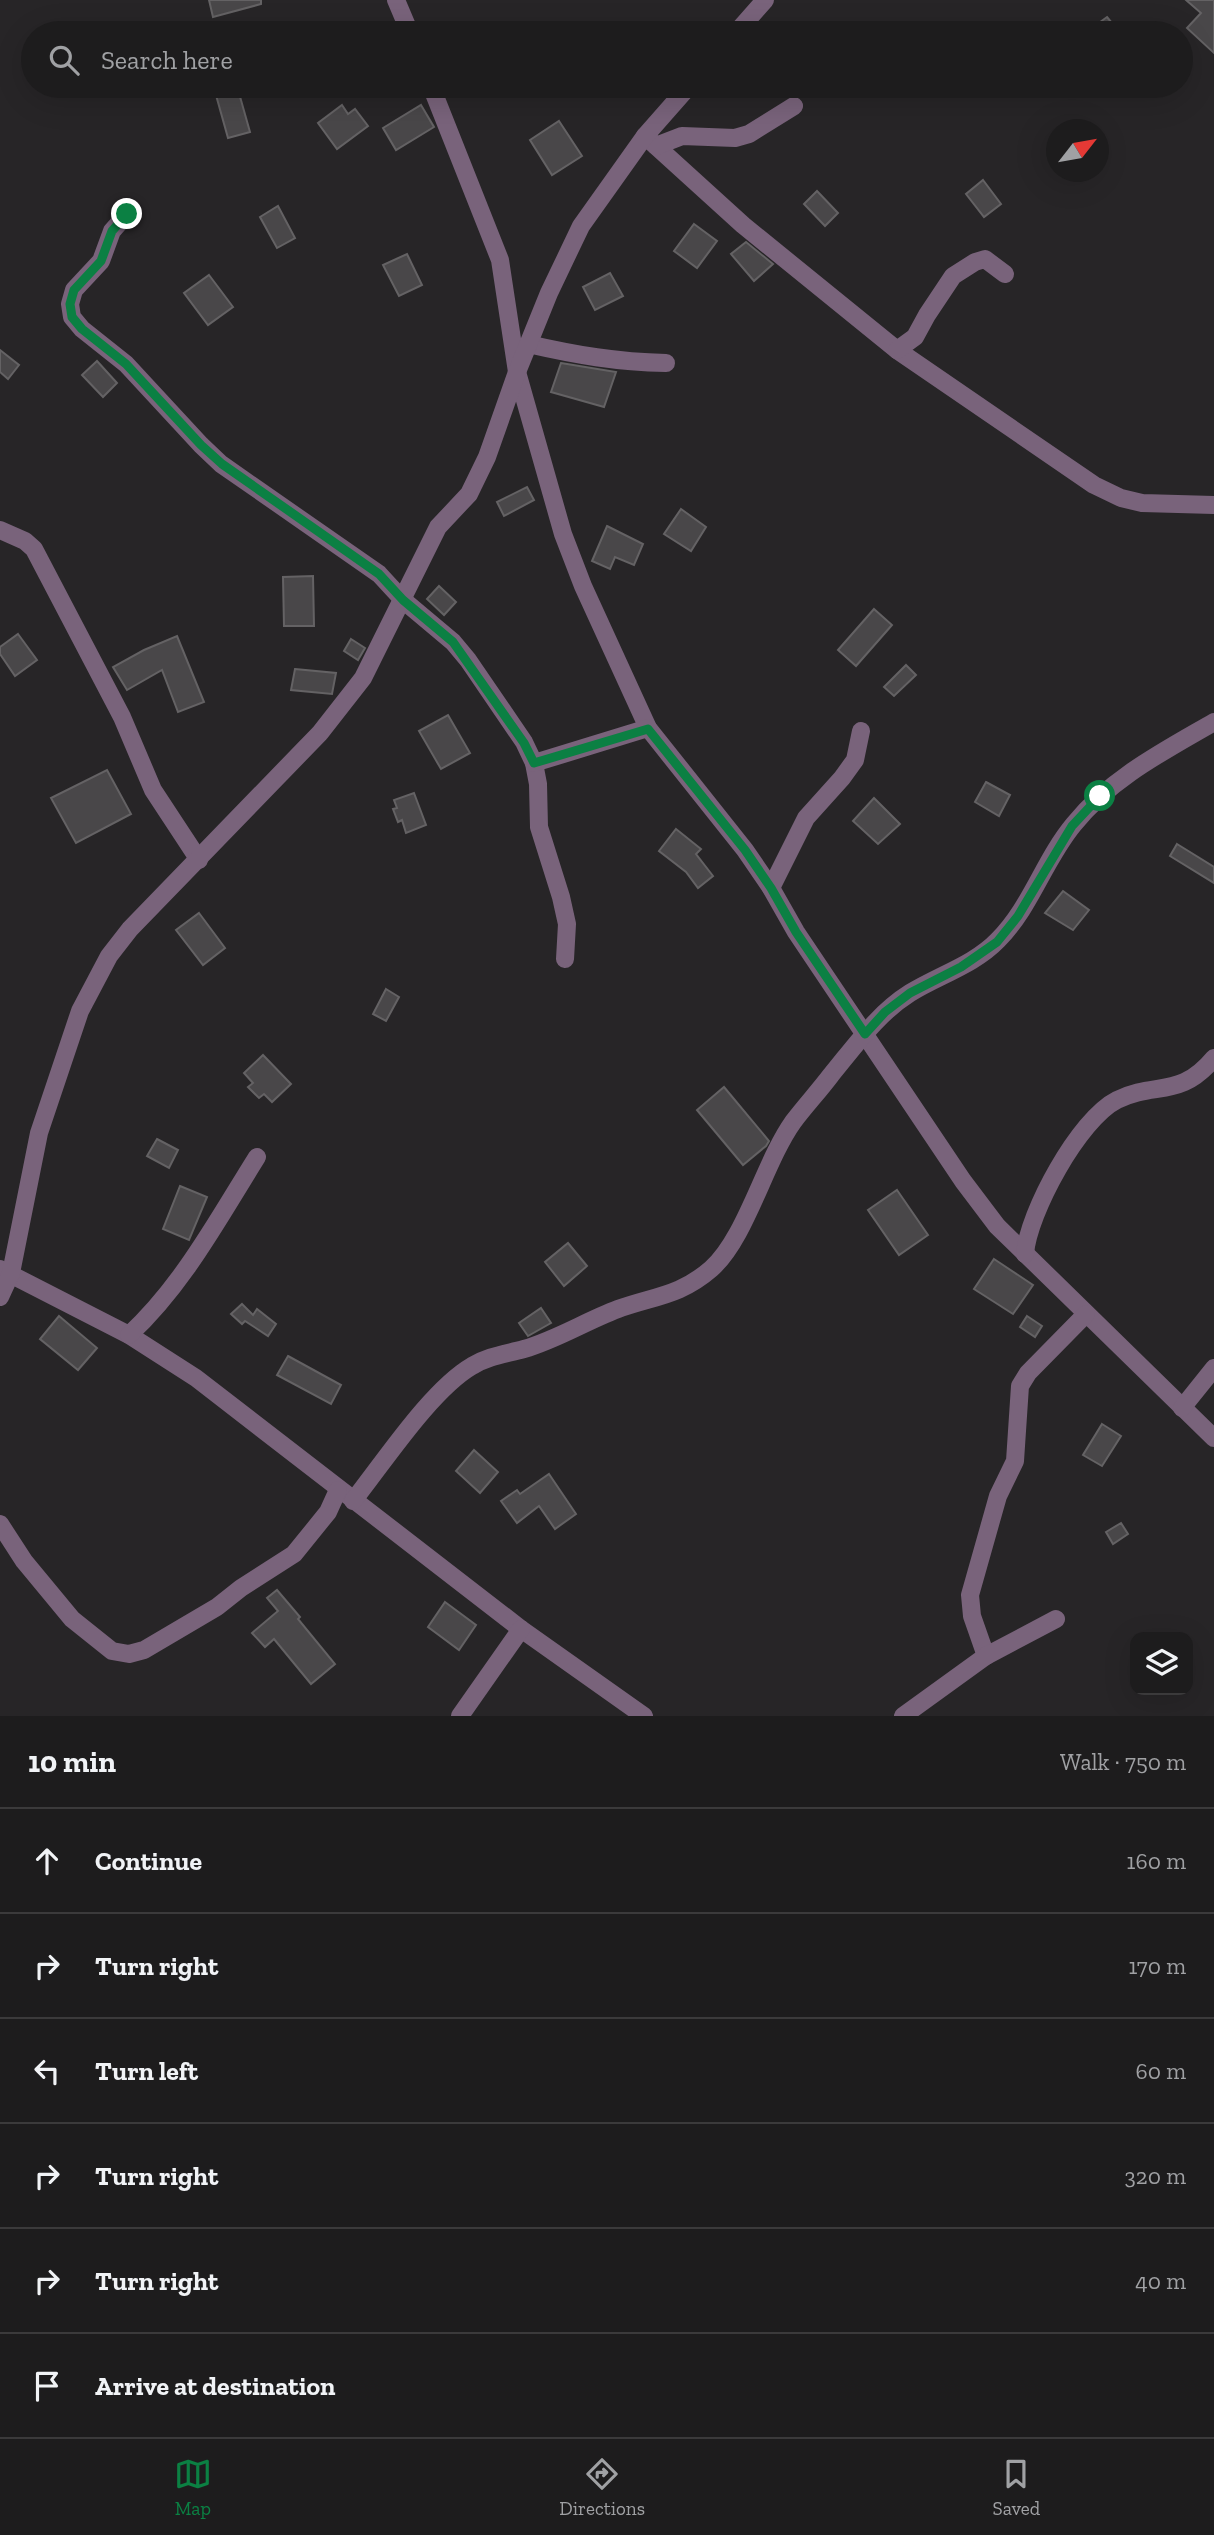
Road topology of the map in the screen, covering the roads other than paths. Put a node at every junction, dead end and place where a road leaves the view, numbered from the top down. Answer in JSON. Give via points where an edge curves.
{"nodes":[{"id":1,"x":396,"y":0,"type":"edge"},
{"id":2,"x":765,"y":0,"type":"edge"},
{"id":3,"x":405,"y":21,"type":"edge"},
{"id":4,"x":747,"y":21,"type":"edge"},
{"id":5,"x":436,"y":98,"type":"edge"},
{"id":6,"x":680,"y":98,"type":"edge"},
{"id":7,"x":794,"y":106,"type":"dead end"},
{"id":8,"x":650,"y":141,"type":"junction"},
{"id":9,"x":127,"y":214,"type":"dead end"},
{"id":10,"x":1005,"y":274,"type":"dead end"},
{"id":11,"x":528,"y":344,"type":"junction"},
{"id":12,"x":897,"y":350,"type":"junction"},
{"id":13,"x":666,"y":363,"type":"dead end"},
{"id":14,"x":517,"y":372,"type":"junction"},
{"id":15,"x":1214,"y":505,"type":"edge"},
{"id":16,"x":0,"y":530,"type":"edge"},
{"id":17,"x":403,"y":600,"type":"junction"},
{"id":18,"x":1214,"y":722,"type":"edge"},
{"id":19,"x":648,"y":729,"type":"junction"},
{"id":20,"x":862,"y":731,"type":"dead end"},
{"id":21,"x":534,"y":763,"type":"junction"},
{"id":22,"x":199,"y":860,"type":"junction"},
{"id":23,"x":771,"y":888,"type":"junction"},
{"id":24,"x":565,"y":959,"type":"dead end"},
{"id":25,"x":865,"y":1034,"type":"junction"},
{"id":26,"x":1214,"y":1058,"type":"edge"},
{"id":27,"x":257,"y":1157,"type":"dead end"},
{"id":28,"x":1025,"y":1254,"type":"junction"},
{"id":29,"x":5,"y":1271,"type":"edge"},
{"id":30,"x":0,"y":1297,"type":"edge"},
{"id":31,"x":1086,"y":1314,"type":"junction"},
{"id":32,"x":129,"y":1335,"type":"junction"},
{"id":33,"x":1214,"y":1368,"type":"edge"},
{"id":34,"x":1182,"y":1408,"type":"junction"},
{"id":35,"x":1214,"y":1438,"type":"edge"},
{"id":36,"x":338,"y":1490,"type":"junction"},
{"id":37,"x":353,"y":1501,"type":"junction"},
{"id":38,"x":0,"y":1524,"type":"edge"},
{"id":39,"x":1056,"y":1619,"type":"dead end"},
{"id":40,"x":521,"y":1629,"type":"junction"},
{"id":41,"x":986,"y":1656,"type":"junction"},
{"id":42,"x":460,"y":1716,"type":"edge"},
{"id":43,"x":644,"y":1716,"type":"edge"},
{"id":44,"x":903,"y":1716,"type":"edge"}],
"edges":[{"from":1,"to":3,"type":"street"},
{"from":2,"to":4,"type":"street"},
{"from":5,"to":14,"type":"street","via":[[499,260]]},
{"from":6,"to":8,"type":"street"},
{"from":7,"to":8,"type":"street","via":[[735,138],[682,136]]},
{"from":8,"to":11,"type":"street","via":[[581,226]]},
{"from":8,"to":12,"type":"street","via":[[743,225]]},
{"from":9,"to":17,"type":"street","via":[[112,231],[101,261],[74,290],[72,317],[126,364],[222,464],[379,574]]},
{"from":10,"to":12,"type":"street","via":[[985,259],[953,276],[915,337]]},
{"from":11,"to":13,"type":"street","via":[[623,362]]},
{"from":11,"to":14,"type":"street"},
{"from":12,"to":15,"type":"street","via":[[1121,498]]},
{"from":14,"to":17,"type":"street","via":[[469,494],[438,527]]},
{"from":14,"to":19,"type":"street","via":[[562,534]]},
{"from":16,"to":22,"type":"street","via":[[34,549],[122,717],[153,790]]},
{"from":17,"to":21,"type":"street","via":[[453,642]]},
{"from":17,"to":22,"type":"street","via":[[363,678],[320,733]]},
{"from":18,"to":25,"type":"street","via":[[1137,767],[1100,796],[1072,826],[1018,916],[997,942],[910,993]]},
{"from":19,"to":21,"type":"street"},
{"from":19,"to":23,"type":"street"},
{"from":20,"to":23,"type":"street","via":[[855,760],[806,818]]},
{"from":21,"to":24,"type":"street","via":[[540,827],[566,925]]},
{"from":22,"to":29,"type":"street","via":[[130,929],[109,956],[80,1011],[38,1133]]},
{"from":23,"to":25,"type":"street"},
{"from":25,"to":28,"type":"street","via":[[963,1181]]},
{"from":25,"to":37,"type":"street","via":[[793,1123],[735,1237],[713,1267],[683,1289],[620,1308],[462,1372],[423,1410]]},
{"from":26,"to":28,"type":"street","via":[[1191,1080],[1118,1100],[1100,1112],[1044,1194],[1026,1238]]},
{"from":27,"to":32,"type":"street","via":[[168,1294]]},
{"from":28,"to":31,"type":"street"},
{"from":29,"to":30,"type":"street"},
{"from":29,"to":32,"type":"street"},
{"from":31,"to":34,"type":"street"},
{"from":31,"to":41,"type":"street","via":[[1020,1385],[1016,1461],[998,1496],[970,1595]]},
{"from":32,"to":36,"type":"street","via":[[196,1378]]},
{"from":33,"to":34,"type":"street"},
{"from":34,"to":35,"type":"street"},
{"from":36,"to":37,"type":"street"},
{"from":36,"to":38,"type":"street","via":[[328,1511],[294,1553],[217,1607],[144,1650],[129,1654],[113,1651],[72,1619]]},
{"from":37,"to":40,"type":"street"},
{"from":39,"to":41,"type":"street"},
{"from":40,"to":42,"type":"street"},
{"from":40,"to":43,"type":"street"},
{"from":41,"to":44,"type":"street"}]}
